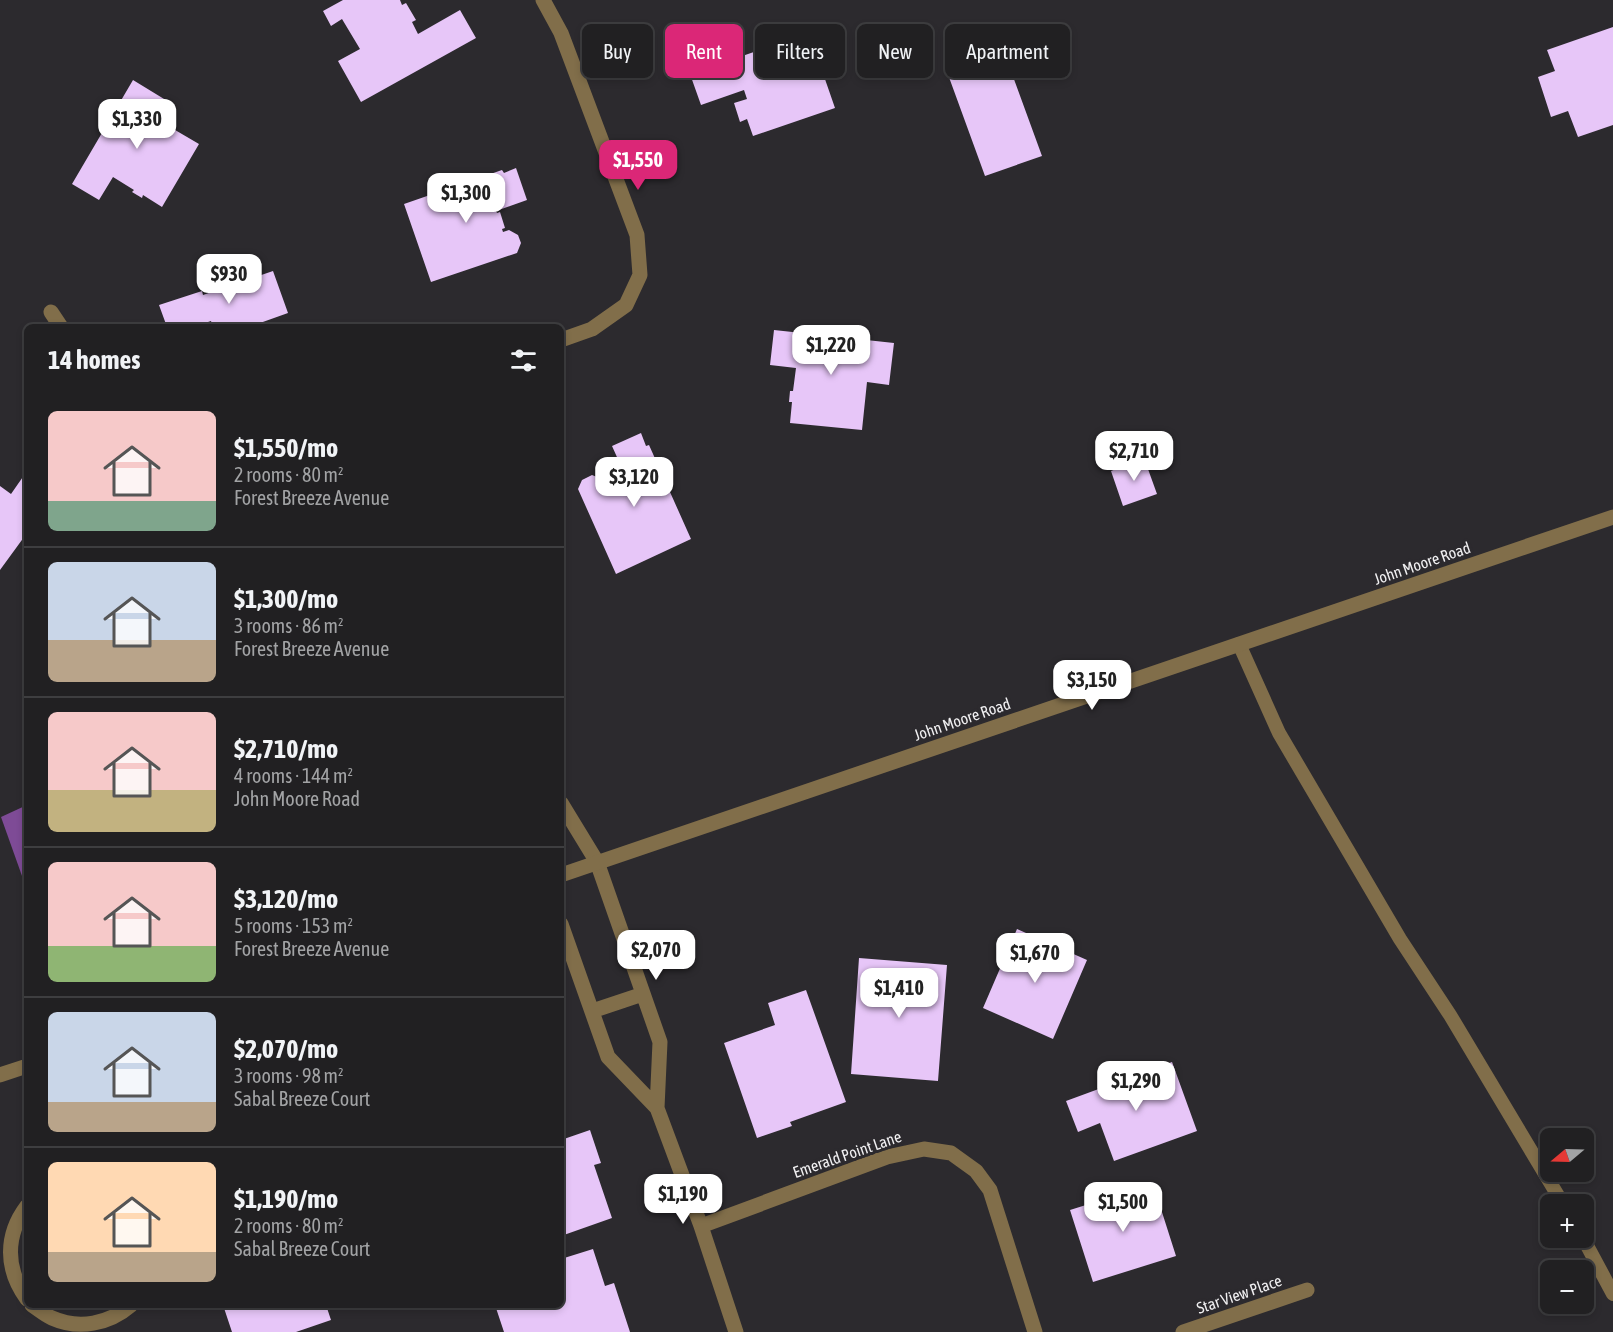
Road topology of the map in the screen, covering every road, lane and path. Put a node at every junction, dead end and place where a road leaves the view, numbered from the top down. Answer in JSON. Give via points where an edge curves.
{"nodes":[{"id":1,"x":543,"y":0,"type":"edge"},
{"id":2,"x":51,"y":312,"type":"dead end"},
{"id":3,"x":59,"y":324,"type":"edge"},
{"id":4,"x":564,"y":339,"type":"edge"},
{"id":5,"x":1613,"y":517,"type":"edge"},
{"id":6,"x":1239,"y":644,"type":"junction"},
{"id":7,"x":564,"y":808,"type":"edge"},
{"id":8,"x":597,"y":862,"type":"junction"},
{"id":9,"x":564,"y":874,"type":"edge"},
{"id":10,"x":564,"y":932,"type":"edge"},
{"id":11,"x":643,"y":994,"type":"junction"},
{"id":12,"x":592,"y":1011,"type":"junction"},
{"id":13,"x":24,"y":1067,"type":"edge"},
{"id":14,"x":0,"y":1075,"type":"edge"},
{"id":15,"x":657,"y":1108,"type":"junction"},
{"id":16,"x":1557,"y":1194,"type":"edge"},
{"id":17,"x":24,"y":1210,"type":"edge"},
{"id":18,"x":701,"y":1226,"type":"junction"},
{"id":19,"x":1588,"y":1248,"type":"edge"},
{"id":20,"x":1307,"y":1290,"type":"dead end"},
{"id":21,"x":1613,"y":1294,"type":"edge"},
{"id":22,"x":24,"y":1295,"type":"edge"},
{"id":23,"x":36,"y":1308,"type":"edge"},
{"id":24,"x":127,"y":1308,"type":"edge"},
{"id":25,"x":97,"y":1328,"type":"edge"},
{"id":26,"x":736,"y":1332,"type":"edge"},
{"id":27,"x":1035,"y":1332,"type":"edge"},
{"id":28,"x":1183,"y":1332,"type":"edge"}],
"edges":[{"from":1,"to":4,"type":"street","via":[[561,33],[637,235],[640,275],[626,305],[592,329]]},
{"from":2,"to":3,"type":"street"},
{"from":5,"to":6,"type":"street","name":"John Moore Road"},
{"from":6,"to":8,"type":"street","name":"John Moore Road"},
{"from":6,"to":16,"type":"lane","via":[[1279,733]]},
{"from":7,"to":8,"type":"street"},
{"from":8,"to":9,"type":"street","name":"John Moore Road"},
{"from":8,"to":11,"type":"street"},
{"from":10,"to":12,"type":"street"},
{"from":11,"to":12,"type":"street"},
{"from":11,"to":15,"type":"street","via":[[660,1042]]},
{"from":12,"to":15,"type":"street","via":[[608,1057]]},
{"from":13,"to":14,"type":"street"},
{"from":15,"to":18,"type":"street"},
{"from":17,"to":22,"type":"street","via":[[10,1242],[10,1265]]},
{"from":18,"to":26,"type":"street"},
{"from":18,"to":27,"type":"street","name":"Emerald Point Lane","via":[[888,1156],[924,1149],[951,1153],[976,1171],[990,1190]]},
{"from":19,"to":21,"type":"lane"},
{"from":20,"to":28,"type":"street","name":"Star View Place"},
{"from":23,"to":25,"type":"street","via":[[51,1318]]},
{"from":24,"to":25,"type":"street"}]}
